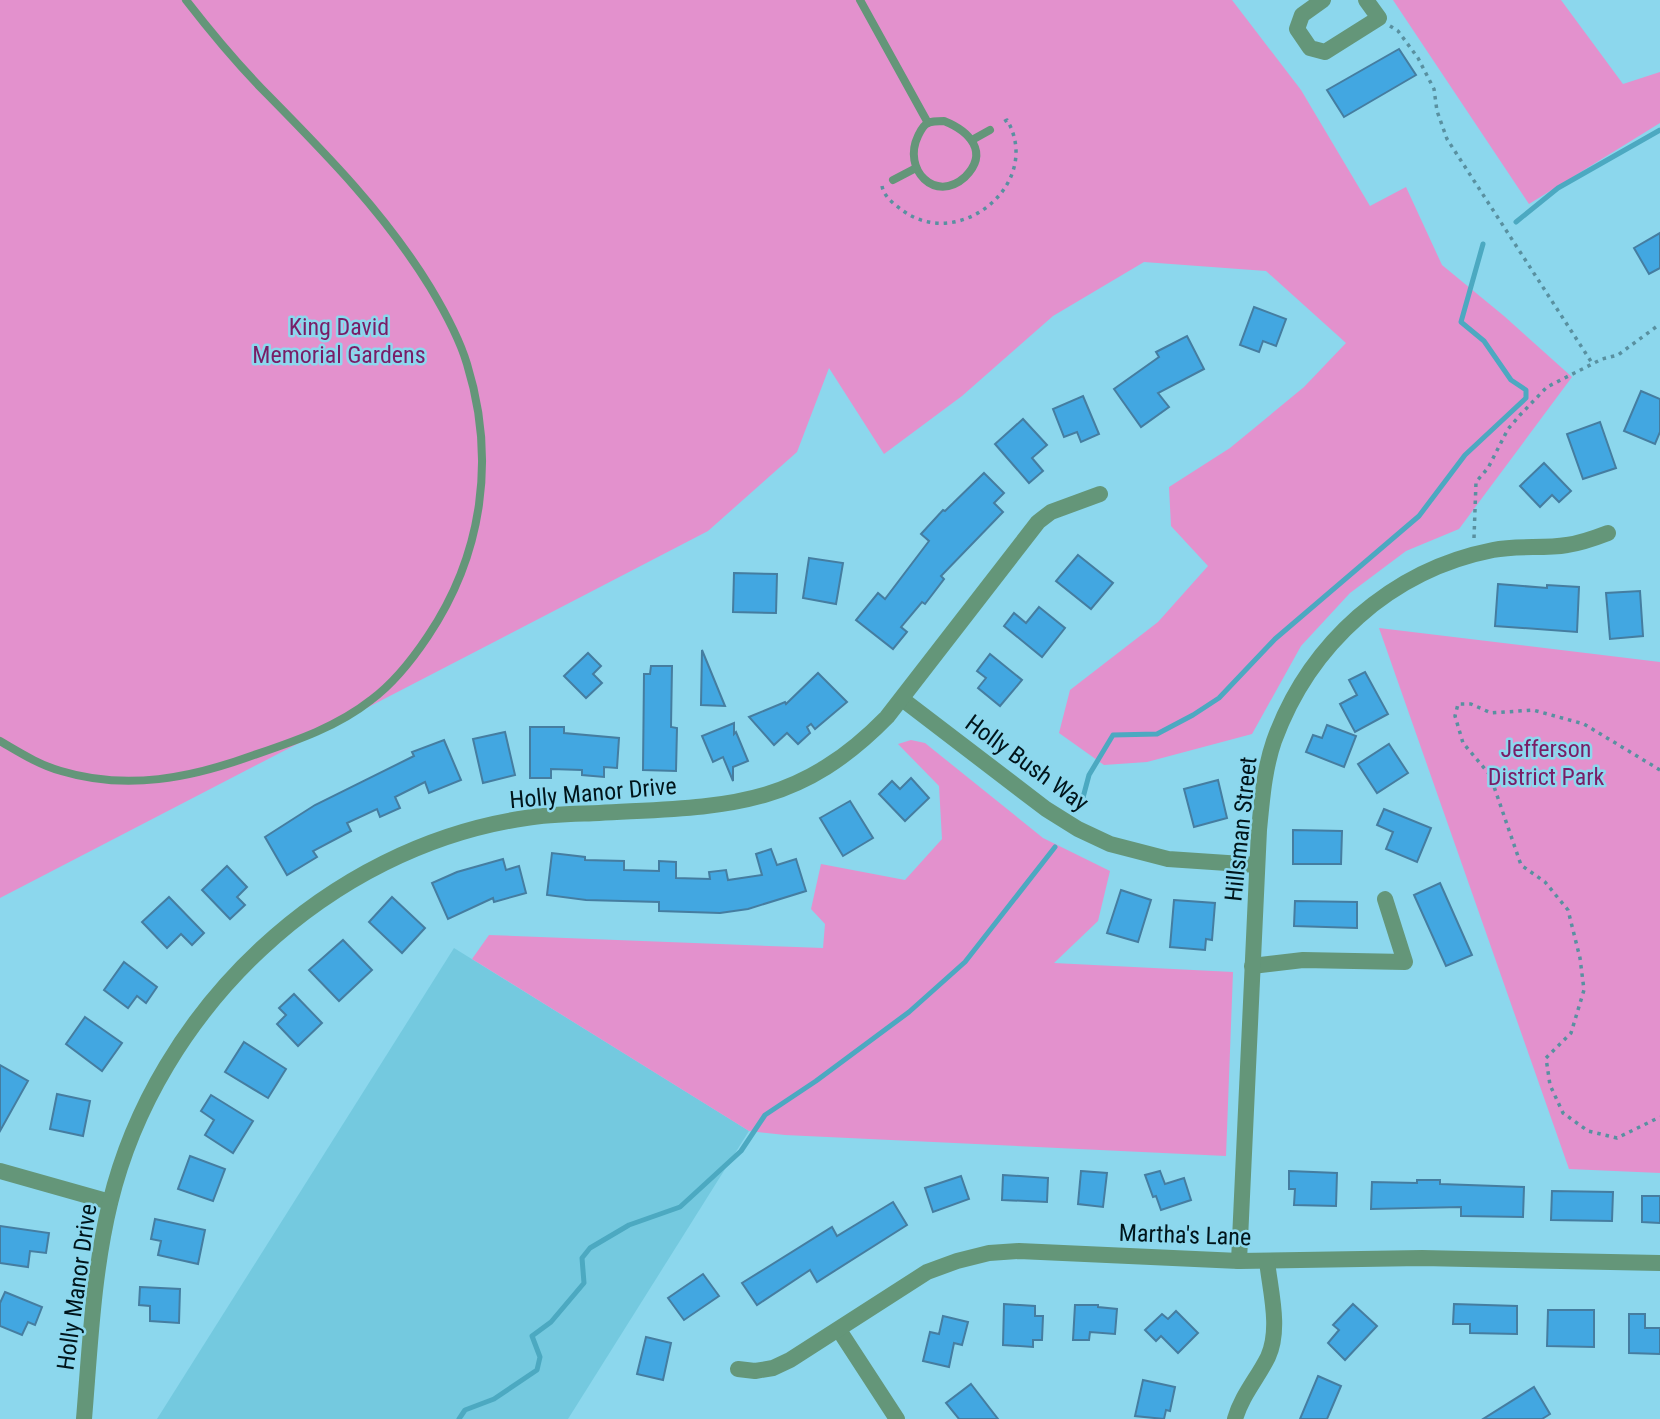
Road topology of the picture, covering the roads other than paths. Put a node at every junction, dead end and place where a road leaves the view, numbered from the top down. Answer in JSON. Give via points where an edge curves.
{"nodes":[{"id":1,"x":186,"y":0,"type":"edge"},
{"id":2,"x":860,"y":0,"type":"edge"},
{"id":3,"x":1323,"y":0,"type":"edge"},
{"id":4,"x":1366,"y":0,"type":"edge"},
{"id":5,"x":928,"y":123,"type":"junction"},
{"id":6,"x":990,"y":130,"type":"dead end"},
{"id":7,"x":972,"y":140,"type":"junction"},
{"id":8,"x":916,"y":168,"type":"junction"},
{"id":9,"x":893,"y":180,"type":"dead end"},
{"id":10,"x":1100,"y":494,"type":"dead end"},
{"id":11,"x":1608,"y":533,"type":"dead end"},
{"id":12,"x":902,"y":699,"type":"junction"},
{"id":13,"x":0,"y":741,"type":"edge"},
{"id":14,"x":1257,"y":865,"type":"junction"},
{"id":15,"x":1385,"y":899,"type":"dead end"},
{"id":16,"x":1252,"y":966,"type":"junction"},
{"id":17,"x":0,"y":1171,"type":"edge"},
{"id":18,"x":110,"y":1202,"type":"junction"},
{"id":19,"x":1239,"y":1261,"type":"junction"},
{"id":20,"x":1267,"y":1261,"type":"junction"},
{"id":21,"x":1660,"y":1263,"type":"edge"},
{"id":22,"x":839,"y":1330,"type":"junction"},
{"id":23,"x":738,"y":1369,"type":"dead end"},
{"id":24,"x":84,"y":1419,"type":"edge"},
{"id":25,"x":897,"y":1419,"type":"edge"},
{"id":26,"x":1236,"y":1419,"type":"edge"}],
"edges":[{"from":1,"to":13,"type":"lane","via":[[377,211],[443,310],[477,399],[482,435],[478,520],[457,586],[416,655],[371,701],[306,737],[215,768],[144,782],[59,771]]},
{"from":2,"to":5,"type":"lane"},
{"from":3,"to":4,"type":"street","via":[[1302,15],[1297,29],[1310,48],[1325,52],[1379,18]]},
{"from":5,"to":7,"type":"lane","via":[[944,121],[960,127]]},
{"from":5,"to":8,"type":"lane","via":[[916,141]]},
{"from":6,"to":7,"type":"lane"},
{"from":7,"to":8,"type":"lane","via":[[976,161],[958,182],[932,184]]},
{"from":8,"to":9,"type":"lane"},
{"from":10,"to":12,"type":"street","name":"Holly Manor Drive","via":[[1058,509],[1038,522]]},
{"from":11,"to":14,"type":"street","name":"Hillsman Street","via":[[1587,542],[1482,553],[1452,562],[1399,587],[1343,629],[1303,680],[1273,743],[1264,782]]},
{"from":12,"to":14,"type":"street","name":"Holly Bush Way","via":[[1046,809],[1110,844],[1168,859]]},
{"from":12,"to":18,"type":"street","name":"Holly Manor Drive","via":[[837,761],[779,791],[710,807],[551,815],[491,825],[400,855],[322,900],[247,963],[186,1037],[139,1121]]},
{"from":14,"to":16,"type":"street","name":"Hillsman Street"},
{"from":15,"to":16,"type":"street","via":[[1405,962],[1303,960]]},
{"from":16,"to":19,"type":"street","name":"Hillsman Street"},
{"from":17,"to":18,"type":"street"},
{"from":18,"to":24,"type":"street","name":"Holly Manor Drive","via":[[98,1261]]},
{"from":19,"to":20,"type":"street","name":"Martha's Lane"},
{"from":19,"to":22,"type":"street","name":"Martha's Lane","via":[[989,1253],[927,1272]]},
{"from":20,"to":21,"type":"street","name":"Martha's Lane","via":[[1422,1258]]},
{"from":20,"to":26,"type":"street","via":[[1273,1341]]},
{"from":22,"to":23,"type":"street","name":"Martha's Lane","via":[[773,1368]]},
{"from":22,"to":25,"type":"street"}]}
